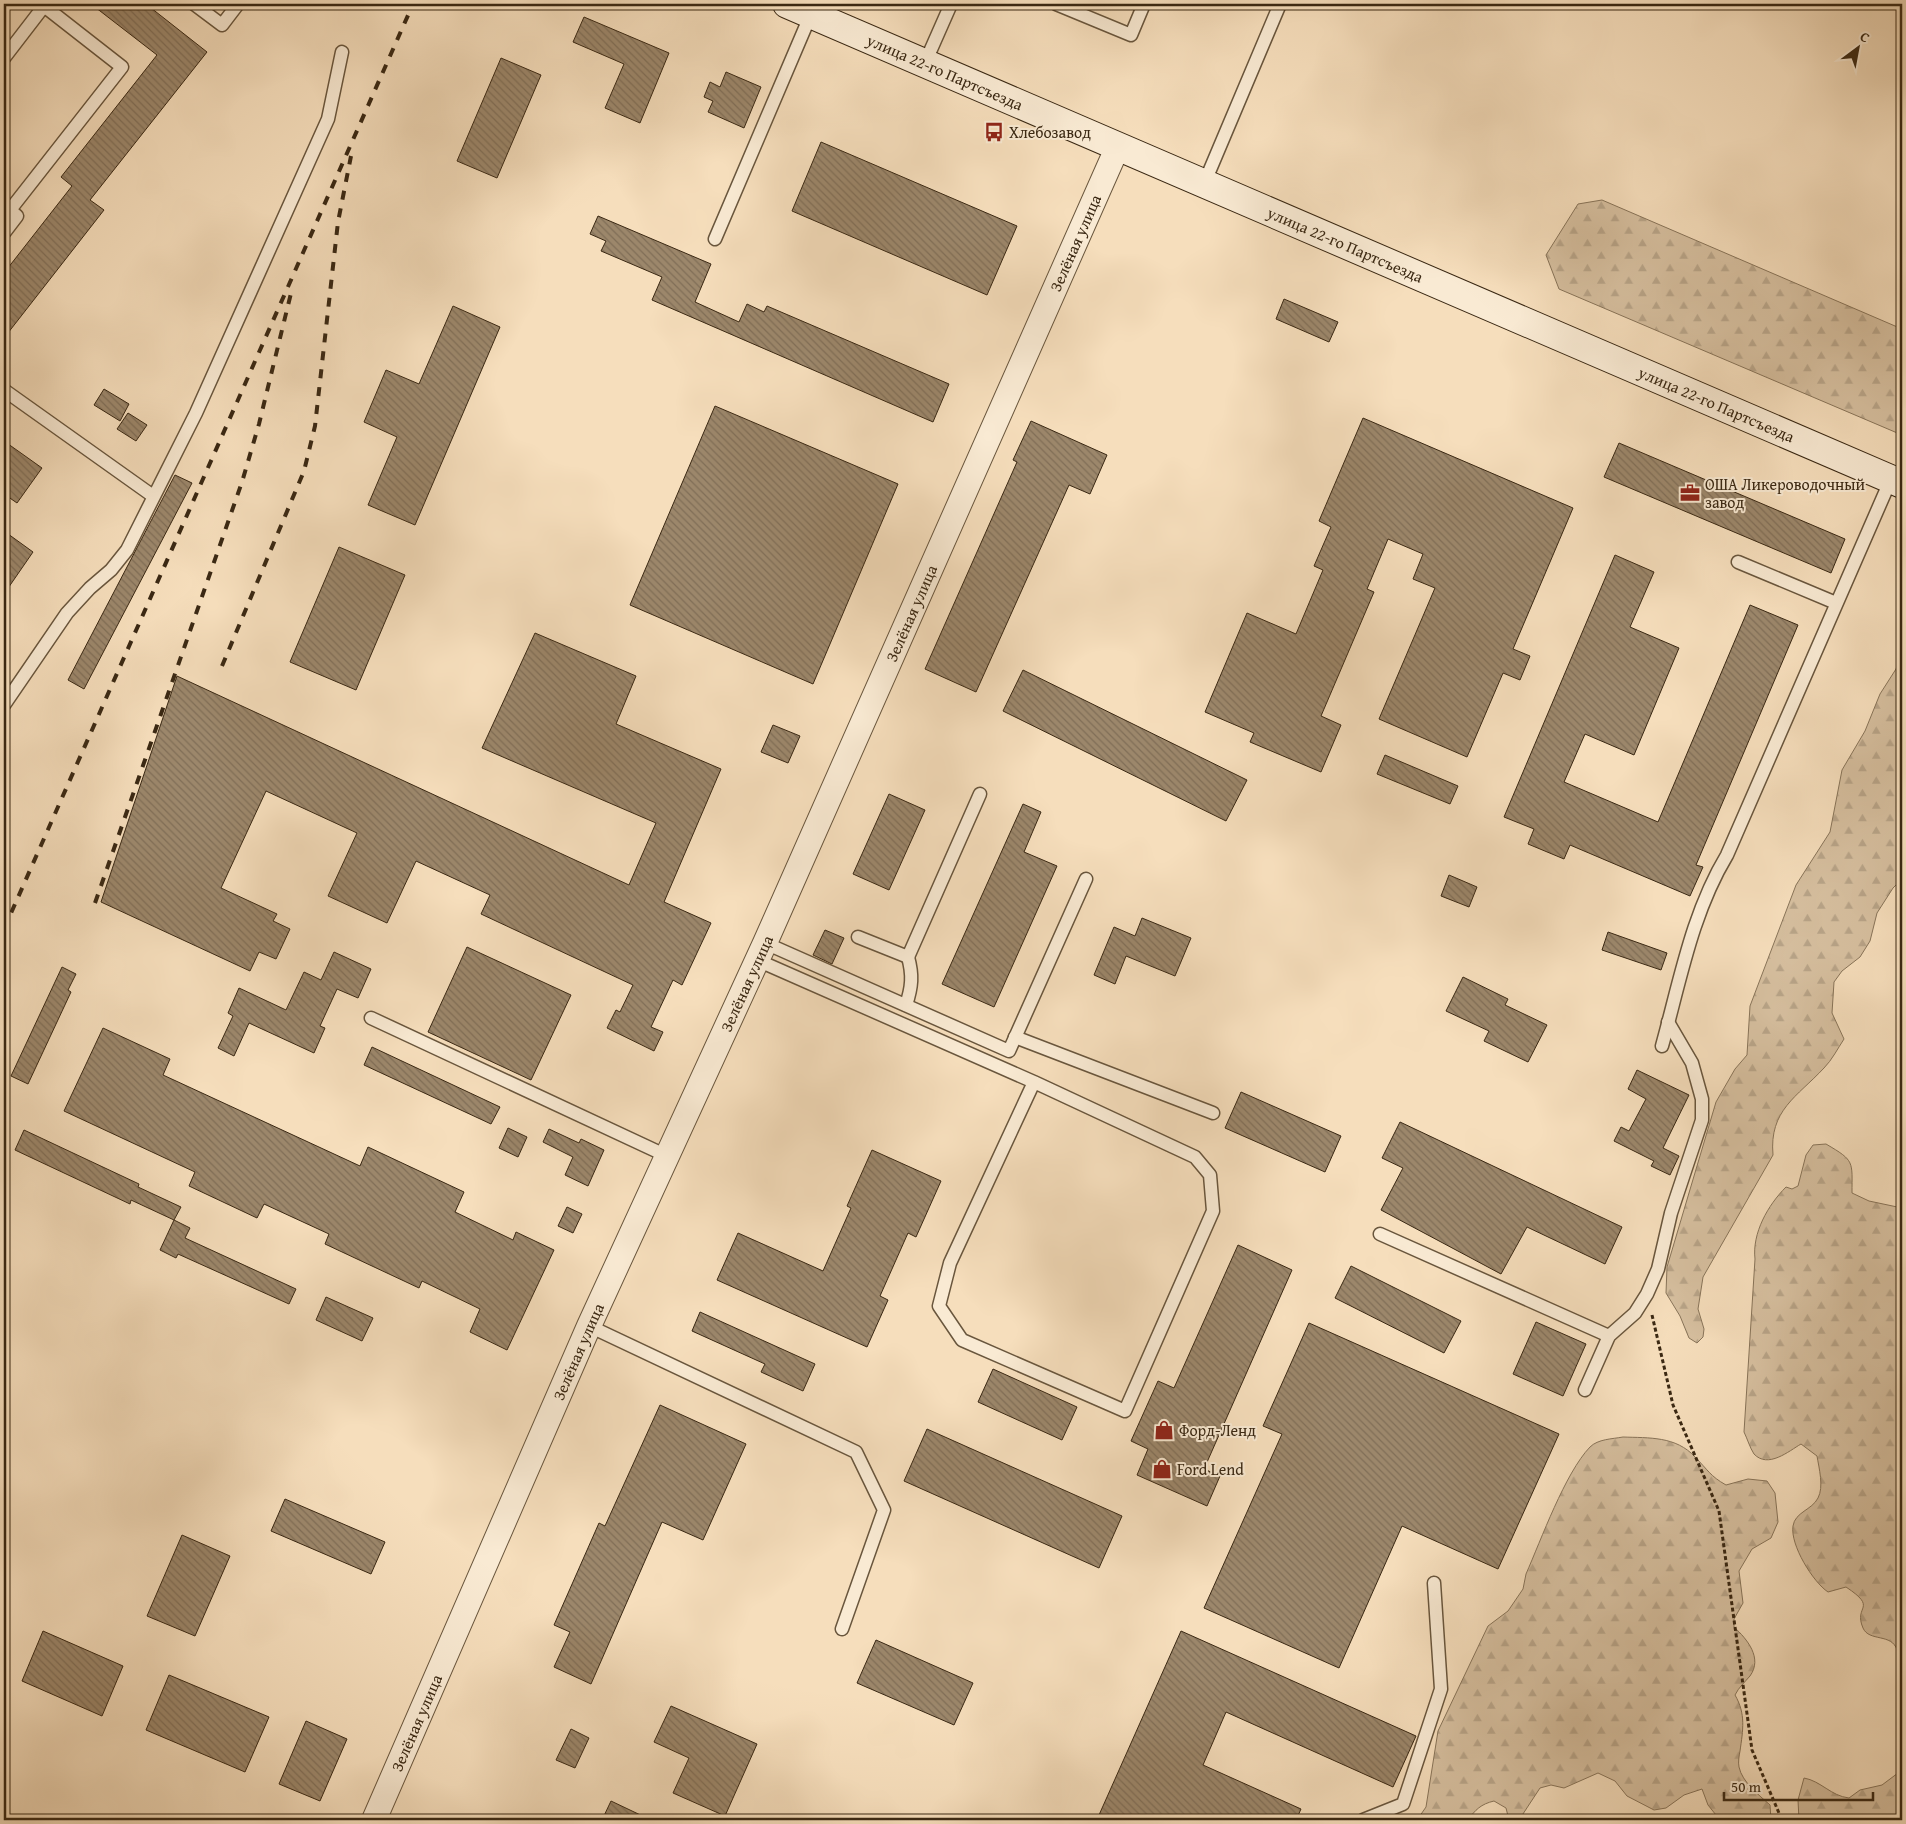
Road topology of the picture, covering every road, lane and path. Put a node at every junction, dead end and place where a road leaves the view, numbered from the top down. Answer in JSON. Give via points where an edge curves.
{"nodes":[{"id":1,"x":194,"y":4,"type":"edge"},
{"id":2,"x":238,"y":4,"type":"edge"},
{"id":3,"x":951,"y":4,"type":"edge"},
{"id":4,"x":1056,"y":4,"type":"edge"},
{"id":5,"x":1144,"y":4,"type":"edge"},
{"id":6,"x":1280,"y":4,"type":"edge"},
{"id":7,"x":799,"y":9,"type":"edge"},
{"id":8,"x":342,"y":52,"type":"dead end"},
{"id":9,"x":4,"y":58,"type":"edge"},
{"id":10,"x":925,"y":63,"type":"junction"},
{"id":11,"x":1118,"y":146,"type":"junction"},
{"id":12,"x":1204,"y":184,"type":"junction"},
{"id":13,"x":4,"y":233,"type":"edge"},
{"id":14,"x":715,"y":239,"type":"dead end"},
{"id":15,"x":4,"y":390,"type":"edge"},
{"id":16,"x":1896,"y":481,"type":"edge"},
{"id":17,"x":153,"y":496,"type":"junction"},
{"id":18,"x":1738,"y":562,"type":"dead end"},
{"id":19,"x":1836,"y":603,"type":"junction"},
{"id":20,"x":4,"y":705,"type":"edge"},
{"id":21,"x":980,"y":794,"type":"dead end"},
{"id":22,"x":1086,"y":878,"type":"dead end"},
{"id":23,"x":858,"y":937,"type":"dead end"},
{"id":24,"x":761,"y":951,"type":"junction"},
{"id":25,"x":908,"y":957,"type":"junction"},
{"id":26,"x":906,"y":1005,"type":"junction"},
{"id":27,"x":371,"y":1018,"type":"dead end"},
{"id":28,"x":1668,"y":1022,"type":"junction"},
{"id":29,"x":1015,"y":1037,"type":"junction"},
{"id":30,"x":1662,"y":1046,"type":"dead end"},
{"id":31,"x":1034,"y":1082,"type":"junction"},
{"id":32,"x":1213,"y":1113,"type":"dead end"},
{"id":33,"x":667,"y":1156,"type":"junction"},
{"id":34,"x":1380,"y":1234,"type":"dead end"},
{"id":35,"x":1647,"y":1294,"type":"junction"},
{"id":36,"x":589,"y":1326,"type":"junction"},
{"id":37,"x":1609,"y":1336,"type":"junction"},
{"id":38,"x":1585,"y":1390,"type":"dead end"},
{"id":39,"x":1434,"y":1583,"type":"dead end"},
{"id":40,"x":842,"y":1628,"type":"dead end"},
{"id":41,"x":374,"y":1820,"type":"edge"},
{"id":42,"x":1364,"y":1820,"type":"edge"},
{"id":43,"x":1782,"y":1820,"type":"edge"}],
"edges":[{"from":1,"to":2,"type":"lane","via":[[222,25]]},
{"from":3,"to":10,"type":"lane"},
{"from":4,"to":5,"type":"lane","via":[[1132,35]]},
{"from":6,"to":12,"type":"lane"},
{"from":7,"to":10,"type":"main road","name":"улица 22-го Партсъезда"},
{"from":7,"to":14,"type":"lane"},
{"from":8,"to":17,"type":"lane","via":[[328,119],[196,414]]},
{"from":9,"to":13,"type":"lane","via":[[44,6],[122,67],[10,210],[17,216]]},
{"from":10,"to":11,"type":"main road","name":"улица 22-го Партсъезда"},
{"from":11,"to":12,"type":"main road","name":"улица 22-го Партсъезда"},
{"from":11,"to":24,"type":"street","name":"Зелёная улица"},
{"from":12,"to":16,"type":"main road","name":"улица 22-го Партсъезда"},
{"from":15,"to":17,"type":"lane"},
{"from":16,"to":19,"type":"lane"},
{"from":17,"to":20,"type":"lane","via":[[127,550],[67,613]]},
{"from":18,"to":19,"type":"lane"},
{"from":19,"to":28,"type":"lane","via":[[1699,912]]},
{"from":21,"to":25,"type":"lane"},
{"from":22,"to":29,"type":"lane"},
{"from":23,"to":25,"type":"lane"},
{"from":24,"to":26,"type":"lane"},
{"from":24,"to":31,"type":"lane"},
{"from":24,"to":33,"type":"street","name":"Зелёная улица"},
{"from":25,"to":26,"type":"lane","via":[[912,987]]},
{"from":26,"to":29,"type":"lane","via":[[1009,1051]]},
{"from":27,"to":33,"type":"lane"},
{"from":28,"to":30,"type":"lane"},
{"from":28,"to":35,"type":"lane","via":[[1692,1063],[1702,1099],[1702,1120],[1671,1213],[1658,1268]]},
{"from":29,"to":32,"type":"lane"},
{"from":31,"to":31,"type":"lane","via":[[950,1263],[939,1306],[962,1340],[1125,1411],[1213,1211],[1210,1175],[1195,1157]]},
{"from":33,"to":36,"type":"street","name":"Зелёная улица"},
{"from":34,"to":37,"type":"lane"},
{"from":35,"to":37,"type":"lane","via":[[1635,1313]]},
{"from":35,"to":43,"type":"path","via":[[1673,1405],[1720,1511],[1752,1750]]},
{"from":36,"to":40,"type":"lane","via":[[856,1452],[884,1510]]},
{"from":36,"to":41,"type":"street","name":"Зелёная улица"},
{"from":37,"to":38,"type":"lane"},
{"from":39,"to":42,"type":"lane","via":[[1441,1689],[1403,1804]]}]}
